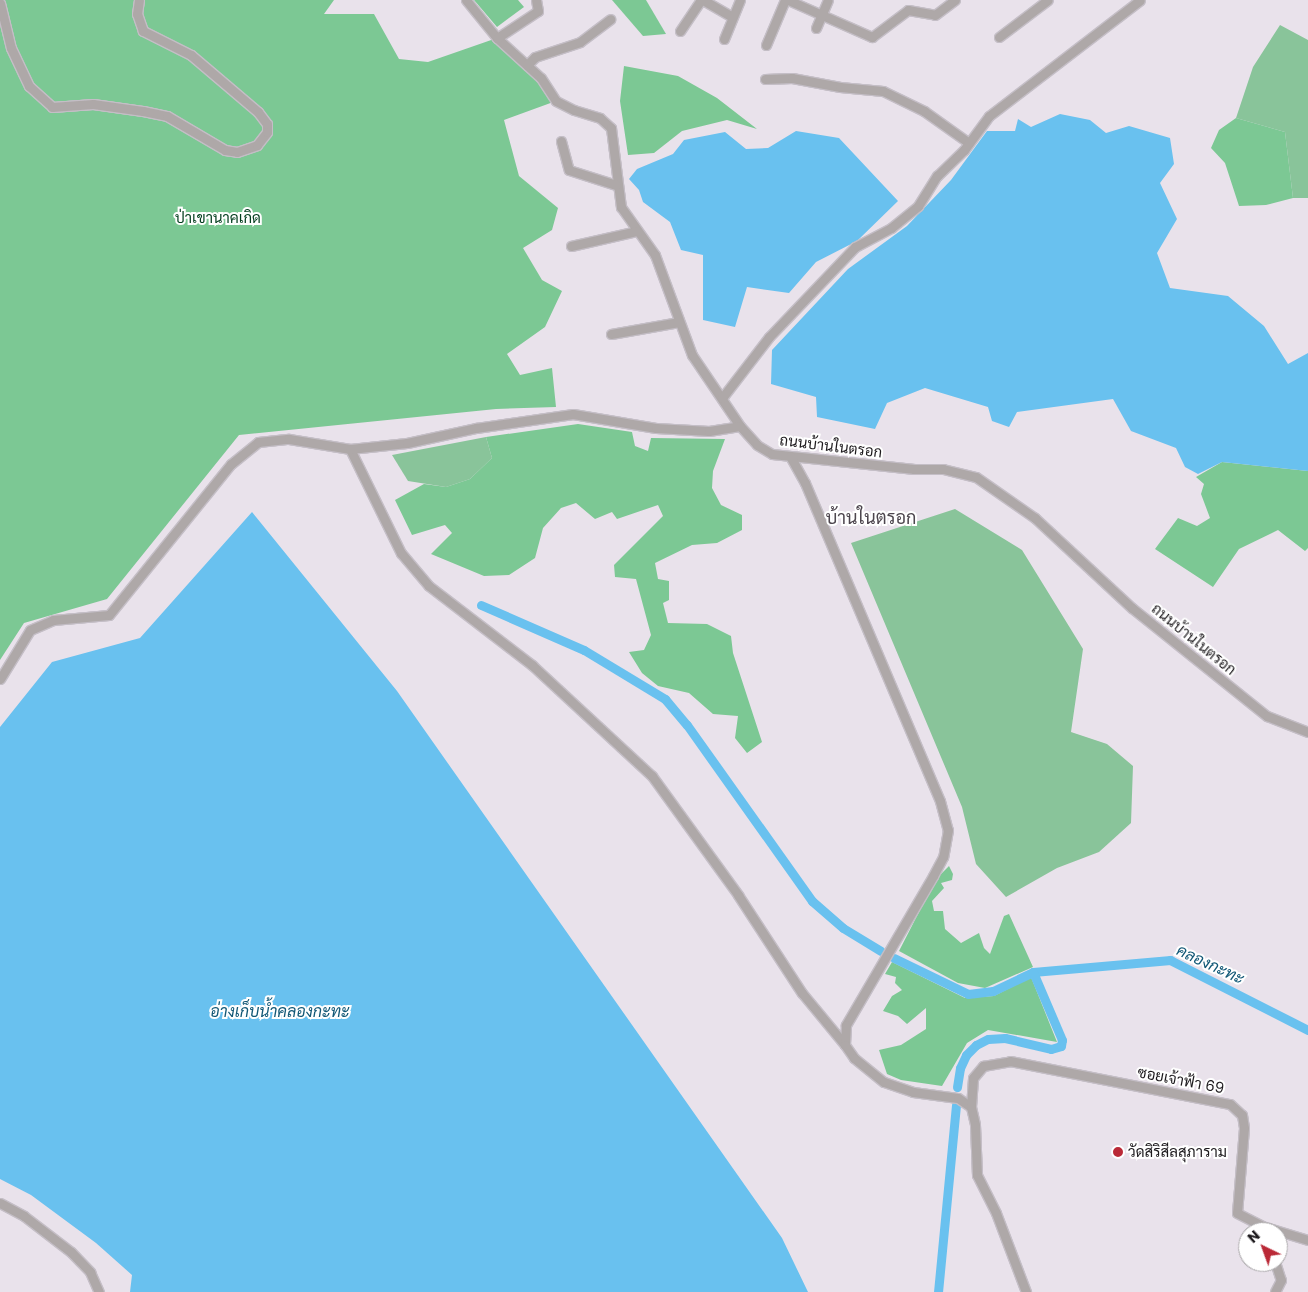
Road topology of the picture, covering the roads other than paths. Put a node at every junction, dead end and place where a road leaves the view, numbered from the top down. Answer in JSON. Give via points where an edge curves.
{"nodes":[{"id":1,"x":138,"y":0,"type":"edge"},
{"id":2,"x":466,"y":0,"type":"edge"},
{"id":3,"x":536,"y":0,"type":"edge"},
{"id":4,"x":702,"y":0,"type":"edge"},
{"id":5,"x":740,"y":0,"type":"edge"},
{"id":6,"x":786,"y":0,"type":"edge"},
{"id":7,"x":828,"y":0,"type":"edge"},
{"id":8,"x":954,"y":0,"type":"edge"},
{"id":9,"x":1048,"y":0,"type":"edge"},
{"id":10,"x":1140,"y":0,"type":"edge"},
{"id":11,"x":0,"y":3,"type":"edge"},
{"id":12,"x":821,"y":15,"type":"junction"},
{"id":13,"x":732,"y":17,"type":"junction"},
{"id":14,"x":610,"y":19,"type":"dead end"},
{"id":15,"x":816,"y":28,"type":"dead end"},
{"id":16,"x":680,"y":31,"type":"dead end"},
{"id":17,"x":999,"y":37,"type":"dead end"},
{"id":18,"x":497,"y":38,"type":"junction"},
{"id":19,"x":724,"y":39,"type":"dead end"},
{"id":20,"x":766,"y":45,"type":"dead end"},
{"id":21,"x":527,"y":65,"type":"junction"},
{"id":22,"x":765,"y":79,"type":"dead end"},
{"id":23,"x":560,"y":141,"type":"dead end"},
{"id":24,"x":969,"y":143,"type":"junction"},
{"id":25,"x":616,"y":185,"type":"junction"},
{"id":26,"x":638,"y":231,"type":"junction"},
{"id":27,"x":571,"y":246,"type":"dead end"},
{"id":28,"x":679,"y":322,"type":"junction"},
{"id":29,"x":611,"y":334,"type":"dead end"},
{"id":30,"x":722,"y":398,"type":"junction"},
{"id":31,"x":740,"y":426,"type":"junction"},
{"id":32,"x":350,"y":449,"type":"junction"},
{"id":33,"x":790,"y":456,"type":"junction"},
{"id":34,"x":0,"y":679,"type":"edge"},
{"id":35,"x":1308,"y":732,"type":"edge"},
{"id":36,"x":845,"y":1045,"type":"junction"},
{"id":37,"x":971,"y":1107,"type":"junction"},
{"id":38,"x":0,"y":1204,"type":"edge"},
{"id":39,"x":1252,"y":1222,"type":"edge"},
{"id":40,"x":1288,"y":1235,"type":"edge"},
{"id":41,"x":1308,"y":1240,"type":"edge"},
{"id":42,"x":1278,"y":1272,"type":"edge"},
{"id":43,"x":99,"y":1292,"type":"edge"},
{"id":44,"x":1026,"y":1292,"type":"edge"},
{"id":45,"x":1275,"y":1292,"type":"edge"}],
"edges":[{"from":1,"to":11,"type":"street","via":[[137,14],[143,31],[190,55],[258,112],[267,124],[266,132],[257,145],[237,152],[225,150],[167,116],[142,111],[93,104],[52,106],[29,86],[11,48]]},
{"from":2,"to":18,"type":"street","name":"ถนนบ้านในตรอก"},
{"from":3,"to":18,"type":"street","via":[[540,6],[538,11]]},
{"from":4,"to":13,"type":"street"},
{"from":4,"to":16,"type":"street"},
{"from":5,"to":13,"type":"street"},
{"from":6,"to":12,"type":"street"},
{"from":6,"to":20,"type":"street"},
{"from":7,"to":12,"type":"street"},
{"from":8,"to":12,"type":"street","via":[[936,15],[908,10],[872,37]]},
{"from":9,"to":17,"type":"street"},
{"from":10,"to":24,"type":"street","via":[[989,116]]},
{"from":12,"to":15,"type":"street"},
{"from":13,"to":19,"type":"street"},
{"from":14,"to":21,"type":"street","via":[[580,42],[535,58]]},
{"from":18,"to":21,"type":"street","name":"ถนนบ้านในตรอก"},
{"from":21,"to":25,"type":"street","name":"ถนนบ้านในตรอก","via":[[541,78],[556,101],[600,118],[611,128]]},
{"from":22,"to":24,"type":"street","via":[[792,78],[840,88],[883,91],[924,111]]},
{"from":23,"to":25,"type":"street","via":[[569,170]]},
{"from":24,"to":30,"type":"street","via":[[937,176],[918,206],[891,228],[855,248],[769,337]]},
{"from":25,"to":26,"type":"street","name":"ถนนบ้านในตรอก","via":[[620,207]]},
{"from":26,"to":27,"type":"street"},
{"from":26,"to":28,"type":"street","name":"ถนนบ้านในตรอก","via":[[654,255]]},
{"from":28,"to":29,"type":"street"},
{"from":28,"to":30,"type":"street","name":"ถนนบ้านในตรอก","via":[[692,356]]},
{"from":30,"to":31,"type":"street","name":"ถนนบ้านในตรอก"},
{"from":31,"to":32,"type":"street","via":[[710,431],[656,428],[573,414],[476,428],[407,443]]},
{"from":31,"to":33,"type":"street","name":"ถนนบ้านในตรอก","via":[[757,445],[772,454]]},
{"from":32,"to":34,"type":"street","via":[[277,439],[258,442],[246,449],[109,615],[53,620],[30,630]]},
{"from":32,"to":36,"type":"street","via":[[401,552],[417,573],[429,586],[532,665],[652,776],[738,895],[802,993]]},
{"from":33,"to":35,"type":"street","name":"ถนนบ้านในตรอก","via":[[943,469],[976,477],[1035,518],[1132,608],[1267,716]]},
{"from":33,"to":36,"type":"street","via":[[805,483],[928,774],[948,830],[943,857],[846,1025]]},
{"from":36,"to":37,"type":"street","via":[[854,1058],[884,1082],[913,1092],[958,1098]]},
{"from":37,"to":39,"type":"street","name":"ซอยเจ้าฟ้า 69","via":[[973,1078],[983,1066],[1010,1061],[1230,1104],[1242,1115],[1244,1128],[1237,1213]]},
{"from":37,"to":44,"type":"street","via":[[977,1175],[996,1213]]},
{"from":38,"to":43,"type":"street","via":[[24,1216],[63,1246],[90,1272]]},
{"from":40,"to":41,"type":"street","name":"ซอยเจ้าฟ้า 69"},
{"from":42,"to":45,"type":"street","via":[[1281,1280]]}]}
